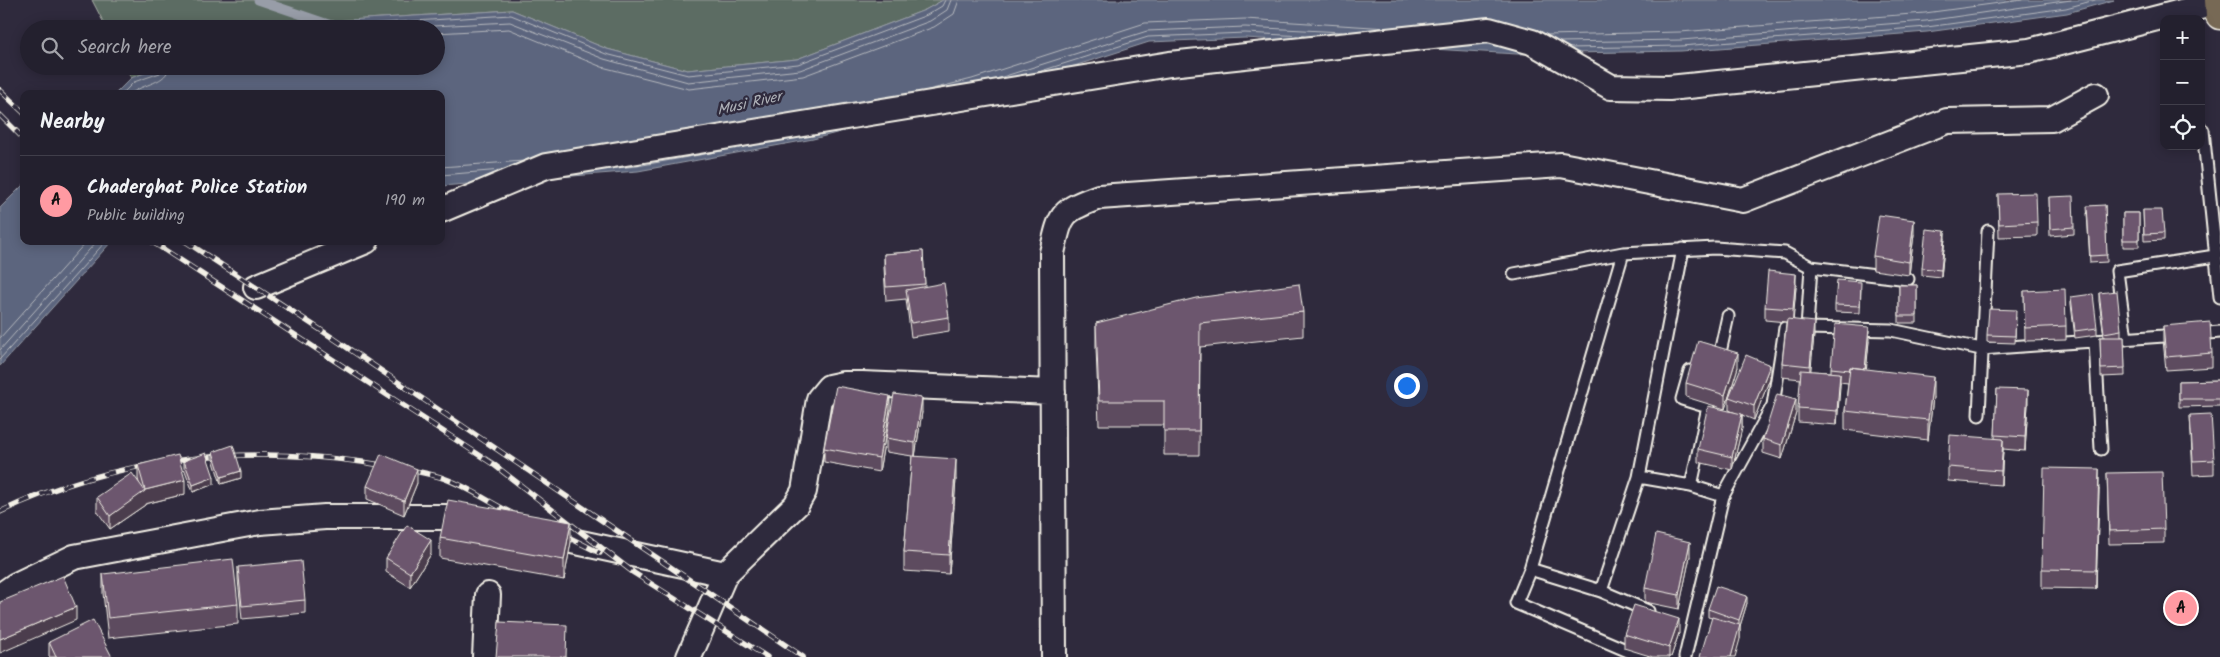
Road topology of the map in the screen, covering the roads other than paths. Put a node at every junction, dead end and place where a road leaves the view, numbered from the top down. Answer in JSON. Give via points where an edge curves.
{"nodes":[{"id":1,"x":2214,"y":6,"type":"edge"},
{"id":2,"x":2096,"y":95,"type":"dead end"},
{"id":3,"x":2204,"y":150,"type":"edge"},
{"id":4,"x":445,"y":208,"type":"edge"},
{"id":5,"x":1988,"y":231,"type":"dead end"},
{"id":6,"x":357,"y":245,"type":"edge"},
{"id":7,"x":1682,"y":249,"type":"junction"},
{"id":8,"x":1623,"y":253,"type":"junction"},
{"id":9,"x":2215,"y":256,"type":"junction"},
{"id":10,"x":1811,"y":267,"type":"junction"},
{"id":11,"x":1514,"y":274,"type":"dead end"},
{"id":12,"x":1908,"y":280,"type":"dead end"},
{"id":13,"x":256,"y":288,"type":"dead end"},
{"id":14,"x":2220,"y":297,"type":"edge"},
{"id":15,"x":1728,"y":316,"type":"dead end"},
{"id":16,"x":1807,"y":328,"type":"junction"},
{"id":17,"x":2220,"y":332,"type":"edge"},
{"id":18,"x":2126,"y":339,"type":"junction"},
{"id":19,"x":2095,"y":342,"type":"junction"},
{"id":20,"x":1981,"y":349,"type":"junction"},
{"id":21,"x":1703,"y":353,"type":"edge"},
{"id":22,"x":1693,"y":361,"type":"edge"},
{"id":23,"x":1053,"y":392,"type":"junction"},
{"id":24,"x":1979,"y":415,"type":"dead end"},
{"id":25,"x":2101,"y":449,"type":"dead end"},
{"id":26,"x":1639,"y":477,"type":"junction"},
{"id":27,"x":1691,"y":486,"type":"junction"},
{"id":28,"x":1723,"y":496,"type":"junction"},
{"id":29,"x":1530,"y":569,"type":"junction"},
{"id":30,"x":724,"y":574,"type":"junction"},
{"id":31,"x":1601,"y":591,"type":"junction"},
{"id":32,"x":488,"y":595,"type":"dead end"},
{"id":33,"x":0,"y":596,"type":"edge"},
{"id":34,"x":1655,"y":614,"type":"edge"},
{"id":35,"x":485,"y":657,"type":"edge"},
{"id":36,"x":689,"y":657,"type":"edge"},
{"id":37,"x":1054,"y":657,"type":"edge"},
{"id":38,"x":1642,"y":657,"type":"edge"},
{"id":39,"x":1685,"y":657,"type":"edge"}],
"edges":[{"from":1,"to":4,"type":"street","via":[[2029,51],[1669,88],[1611,87],[1532,42],[1488,30],[1170,64],[546,166]]},
{"from":2,"to":23,"type":"street","via":[[2052,119],[1947,122],[1743,200],[1561,165],[1099,197],[1072,206],[1059,222],[1052,253]]},
{"from":3,"to":9,"type":"lane"},
{"from":5,"to":20,"type":"lane"},
{"from":6,"to":13,"type":"street"},
{"from":7,"to":8,"type":"lane"},
{"from":7,"to":10,"type":"lane","via":[[1785,253]]},
{"from":7,"to":26,"type":"lane"},
{"from":8,"to":11,"type":"lane"},
{"from":8,"to":29,"type":"lane"},
{"from":9,"to":14,"type":"lane"},
{"from":9,"to":18,"type":"lane","via":[[2118,271]]},
{"from":10,"to":12,"type":"lane"},
{"from":10,"to":16,"type":"lane"},
{"from":15,"to":21,"type":"lane","via":[[1719,357]]},
{"from":16,"to":20,"type":"lane","via":[[1891,330]]},
{"from":16,"to":28,"type":"lane","via":[[1785,328],[1774,405]]},
{"from":17,"to":18,"type":"lane"},
{"from":18,"to":19,"type":"lane"},
{"from":19,"to":20,"type":"lane"},
{"from":19,"to":25,"type":"lane"},
{"from":20,"to":24,"type":"lane"},
{"from":22,"to":27,"type":"lane","via":[[1682,399],[1708,407]]},
{"from":23,"to":30,"type":"street","via":[[862,384],[830,387],[819,399],[804,491],[796,505]]},
{"from":23,"to":37,"type":"street"},
{"from":26,"to":27,"type":"lane"},
{"from":26,"to":31,"type":"lane"},
{"from":27,"to":28,"type":"lane"},
{"from":28,"to":39,"type":"lane","via":[[1687,626]]},
{"from":29,"to":31,"type":"lane"},
{"from":29,"to":38,"type":"lane","via":[[1516,604]]},
{"from":30,"to":33,"type":"street","via":[[459,517],[325,517],[260,522],[74,557]]},
{"from":30,"to":36,"type":"street"},
{"from":31,"to":34,"type":"lane"},
{"from":32,"to":35,"type":"street"}]}
